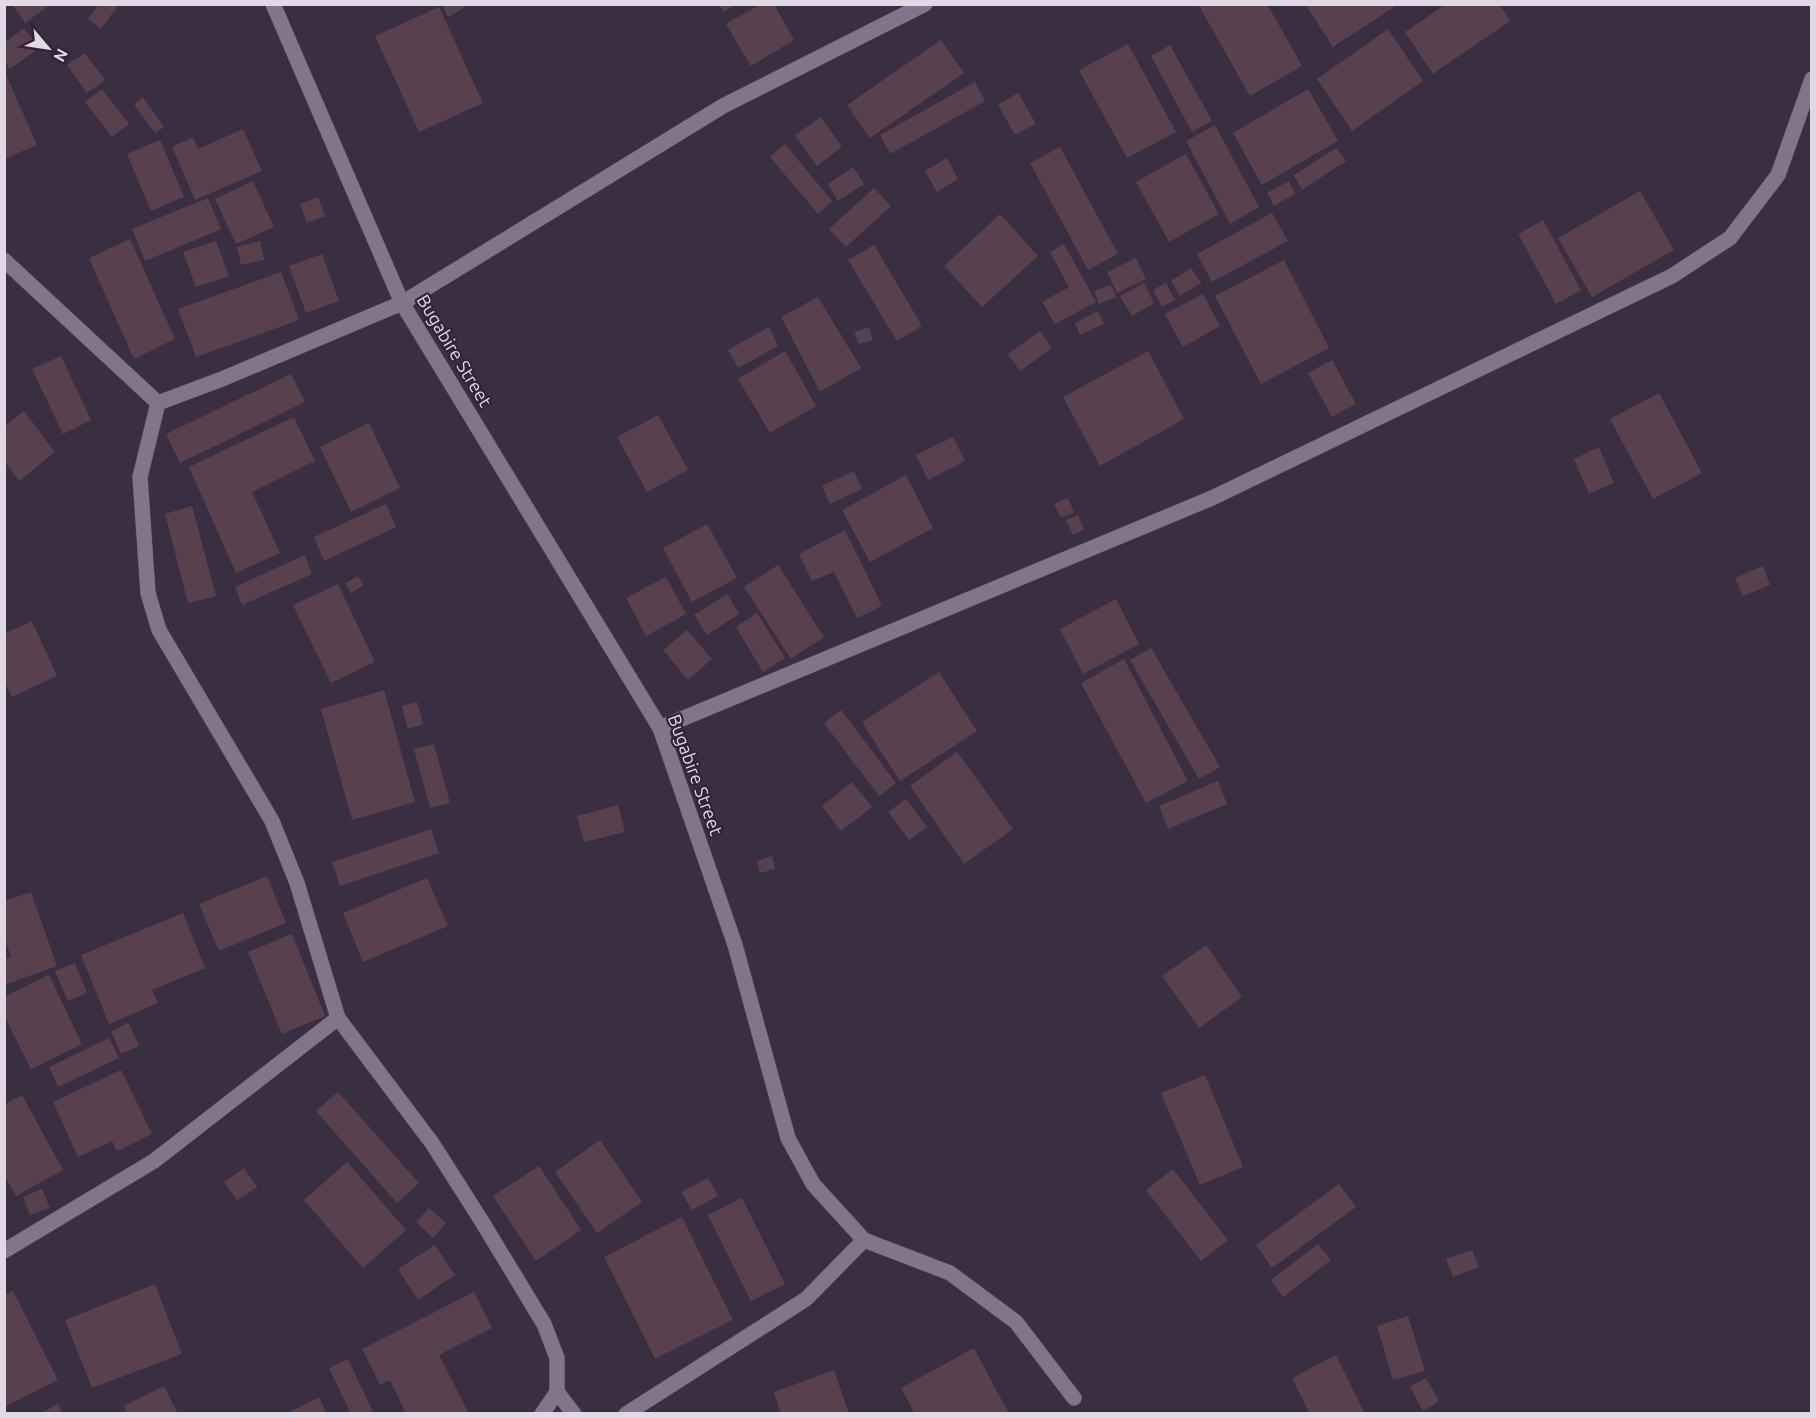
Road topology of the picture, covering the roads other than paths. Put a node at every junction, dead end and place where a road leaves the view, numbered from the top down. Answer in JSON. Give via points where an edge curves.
{"nodes":[{"id":1,"x":273,"y":4,"type":"edge"},
{"id":2,"x":925,"y":4,"type":"edge"},
{"id":3,"x":1812,"y":79,"type":"edge"},
{"id":4,"x":4,"y":260,"type":"edge"},
{"id":5,"x":402,"y":303,"type":"junction"},
{"id":6,"x":158,"y":403,"type":"junction"},
{"id":7,"x":660,"y":728,"type":"junction"},
{"id":8,"x":338,"y":1018,"type":"junction"},
{"id":9,"x":864,"y":1240,"type":"junction"},
{"id":10,"x":4,"y":1251,"type":"edge"},
{"id":11,"x":558,"y":1392,"type":"junction"},
{"id":12,"x":1074,"y":1398,"type":"dead end"},
{"id":13,"x":542,"y":1413,"type":"edge"},
{"id":14,"x":574,"y":1413,"type":"edge"},
{"id":15,"x":626,"y":1413,"type":"edge"}],
"edges":[{"from":1,"to":5,"type":"street","name":"Bugabire Street"},
{"from":2,"to":5,"type":"street","via":[[723,106]]},
{"from":3,"to":7,"type":"street","via":[[1778,175],[1730,238],[1672,276],[1212,498]]},
{"from":4,"to":6,"type":"street"},
{"from":5,"to":6,"type":"street"},
{"from":5,"to":7,"type":"street","name":"Bugabire Street"},
{"from":6,"to":8,"type":"street","via":[[140,477],[148,593],[159,630],[272,820],[297,883]]},
{"from":7,"to":9,"type":"street","name":"Bugabire Street","via":[[735,945],[788,1138],[813,1184]]},
{"from":8,"to":10,"type":"street","via":[[154,1161]]},
{"from":8,"to":11,"type":"street","via":[[432,1143],[544,1324],[557,1358]]},
{"from":9,"to":12,"type":"street","name":"Bugabire Street","via":[[950,1273],[1016,1322]]},
{"from":9,"to":15,"type":"street","via":[[806,1299]]},
{"from":11,"to":13,"type":"street"},
{"from":11,"to":14,"type":"street"}]}
